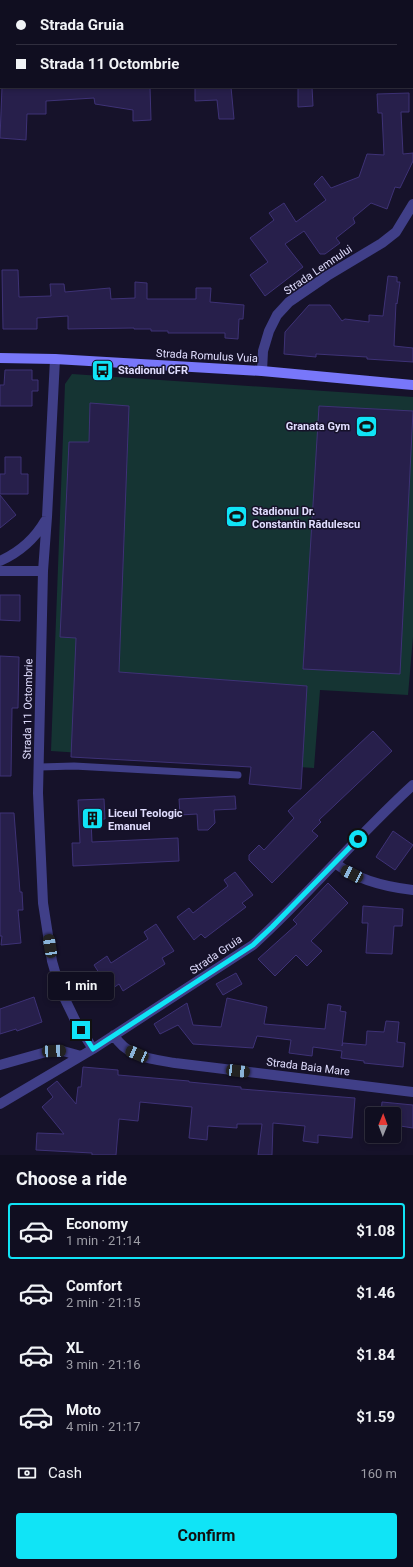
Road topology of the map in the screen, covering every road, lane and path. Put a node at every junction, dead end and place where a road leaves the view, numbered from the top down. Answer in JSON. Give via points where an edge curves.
{"nodes":[{"id":1,"x":413,"y":204,"type":"edge"},
{"id":2,"x":0,"y":358,"type":"edge"},
{"id":3,"x":55,"y":359,"type":"junction"},
{"id":4,"x":262,"y":371,"type":"junction"},
{"id":5,"x":413,"y":385,"type":"edge"},
{"id":6,"x":47,"y":517,"type":"junction"},
{"id":7,"x":0,"y":562,"type":"edge"},
{"id":8,"x":42,"y":570,"type":"junction"},
{"id":9,"x":0,"y":571,"type":"edge"},
{"id":10,"x":40,"y":767,"type":"junction"},
{"id":11,"x":238,"y":775,"type":"dead end"},
{"id":12,"x":413,"y":785,"type":"edge"},
{"id":13,"x":336,"y":863,"type":"junction"},
{"id":14,"x":413,"y":890,"type":"edge"},
{"id":15,"x":114,"y":1035,"type":"junction"},
{"id":16,"x":93,"y":1049,"type":"junction"},
{"id":17,"x":80,"y":1056,"type":"junction"},
{"id":18,"x":0,"y":1065,"type":"edge"},
{"id":19,"x":413,"y":1092,"type":"edge"},
{"id":20,"x":0,"y":1104,"type":"edge"}],
"edges":[{"from":1,"to":4,"type":"street","name":"Strada Lemnului","via":[[396,232],[327,276],[290,302],[277,315],[263,350]]},
{"from":2,"to":3,"type":"street","name":"Strada Romulus Vuia"},
{"from":3,"to":4,"type":"street","name":"Strada Romulus Vuia"},
{"from":3,"to":6,"type":"street","name":"Strada 11 Octombrie"},
{"from":4,"to":5,"type":"street","name":"Strada Romulus Vuia"},
{"from":6,"to":7,"type":"street","via":[[38,534],[30,542]]},
{"from":6,"to":8,"type":"street","name":"Strada 11 Octombrie"},
{"from":8,"to":9,"type":"street"},
{"from":8,"to":10,"type":"street","name":"Strada 11 Octombrie"},
{"from":10,"to":11,"type":"lane","via":[[74,766]]},
{"from":10,"to":16,"type":"street","name":"Strada 11 Octombrie","via":[[38,792],[43,903],[52,961],[60,989]]},
{"from":12,"to":13,"type":"street","name":"Strada Gruia"},
{"from":13,"to":14,"type":"street","via":[[360,878],[393,888]]},
{"from":13,"to":15,"type":"street","name":"Strada Gruia","via":[[253,945]]},
{"from":15,"to":16,"type":"street","name":"Strada Gruia"},
{"from":15,"to":19,"type":"street","name":"Strada Baia Mare","via":[[118,1043],[145,1058]]},
{"from":16,"to":17,"type":"street","name":"Strada Gruia"},
{"from":17,"to":18,"type":"street","via":[[63,1051],[46,1052]]},
{"from":17,"to":20,"type":"street","name":"Strada Gruia"}]}
